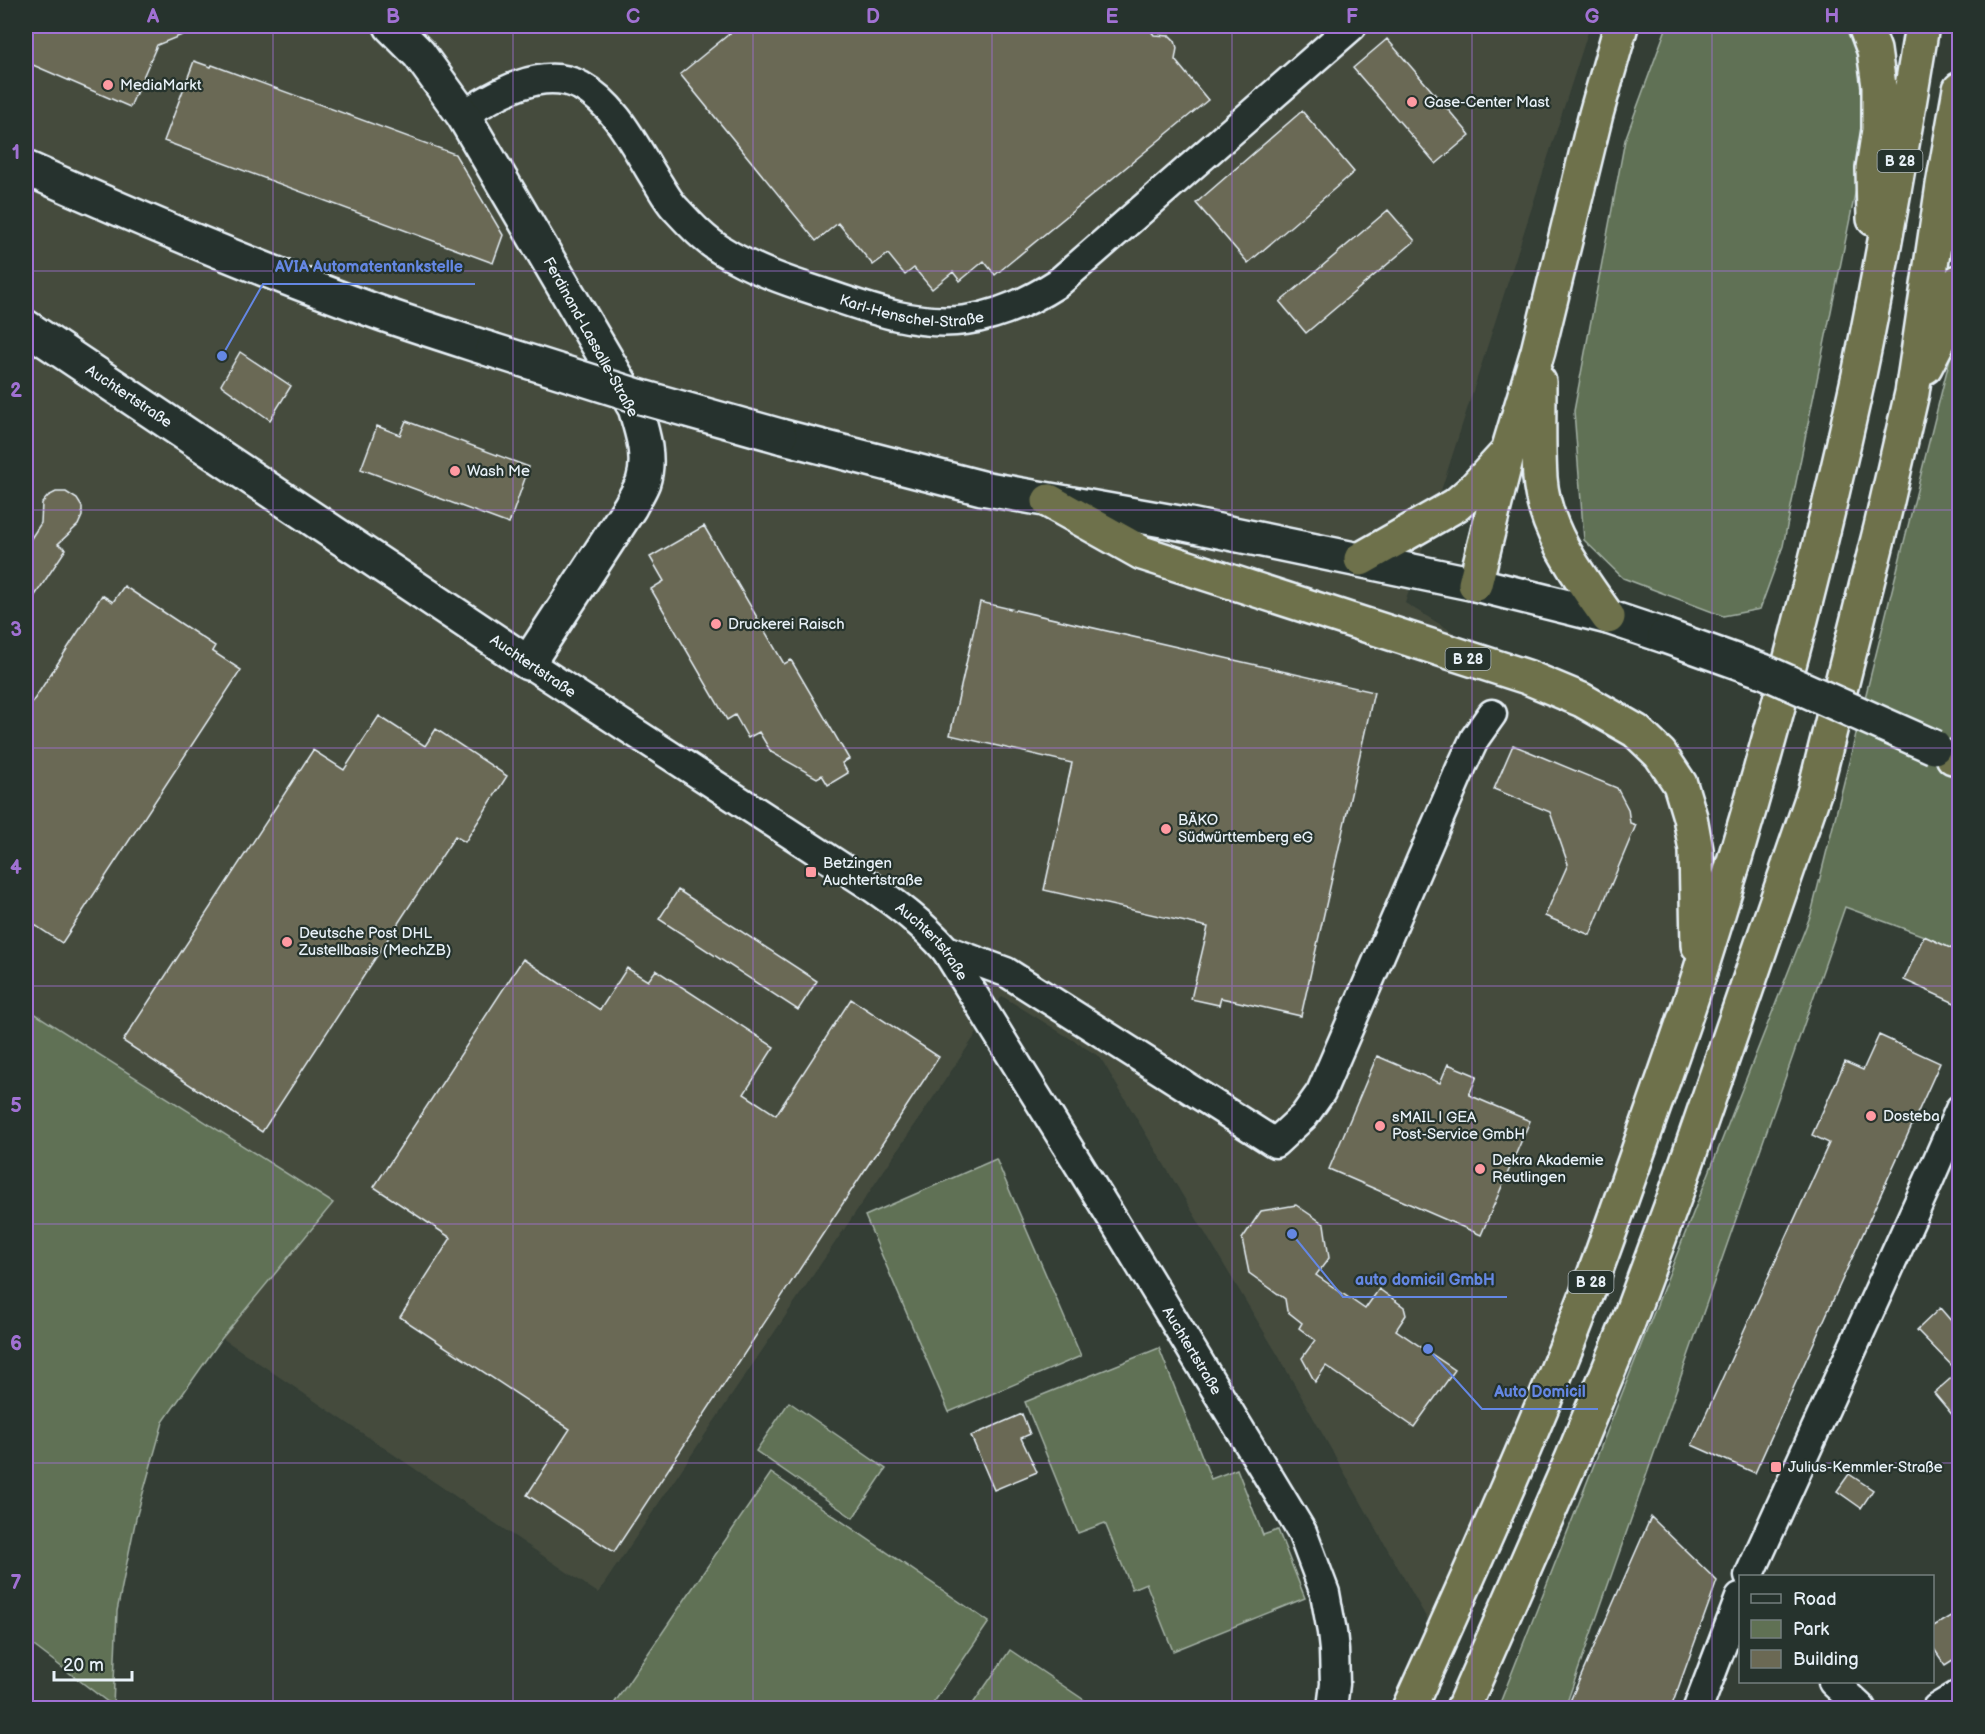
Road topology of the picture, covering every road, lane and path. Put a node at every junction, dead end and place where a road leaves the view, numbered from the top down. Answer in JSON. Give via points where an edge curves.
{"nodes":[{"id":1,"x":391,"y":26,"type":"edge"},
{"id":2,"x":1352,"y":26,"type":"edge"},
{"id":3,"x":1865,"y":26,"type":"edge"},
{"id":4,"x":1922,"y":26,"type":"edge"},
{"id":5,"x":1621,"y":29,"type":"edge"},
{"id":6,"x":1959,"y":89,"type":"edge"},
{"id":7,"x":463,"y":115,"type":"junction"},
{"id":8,"x":26,"y":168,"type":"edge"},
{"id":9,"x":1959,"y":281,"type":"edge"},
{"id":10,"x":1875,"y":296,"type":"junction"},
{"id":11,"x":26,"y":327,"type":"edge"},
{"id":12,"x":1538,"y":351,"type":"junction"},
{"id":13,"x":1912,"y":393,"type":"junction"},
{"id":14,"x":1508,"y":452,"type":"junction"},
{"id":15,"x":1049,"y":501,"type":"junction"},
{"id":16,"x":1361,"y":559,"type":"junction"},
{"id":17,"x":1475,"y":584,"type":"junction"},
{"id":18,"x":1608,"y":617,"type":"junction"},
{"id":19,"x":528,"y":663,"type":"junction"},
{"id":20,"x":1492,"y":714,"type":"dead end"},
{"id":21,"x":1953,"y":758,"type":"edge"},
{"id":22,"x":946,"y":950,"type":"junction"},
{"id":23,"x":1698,"y":979,"type":"junction"},
{"id":24,"x":1959,"y":1109,"type":"edge"},
{"id":25,"x":1749,"y":1575,"type":"edge"},
{"id":26,"x":1739,"y":1601,"type":"edge"},
{"id":27,"x":1834,"y":1683,"type":"edge"},
{"id":28,"x":1959,"y":1694,"type":"edge"},
{"id":29,"x":1332,"y":1708,"type":"edge"},
{"id":30,"x":1409,"y":1708,"type":"edge"},
{"id":31,"x":1463,"y":1708,"type":"edge"},
{"id":32,"x":1698,"y":1708,"type":"edge"},
{"id":33,"x":1861,"y":1708,"type":"edge"},
{"id":34,"x":1937,"y":1708,"type":"edge"}],
"edges":[{"from":1,"to":7,"type":"main road","name":"Ferdinand-Lassalle-Straße","via":[[419,54]]},
{"from":2,"to":7,"type":"street","name":"Karl-Henschel-Straße","via":[[1058,283],[1022,304],[966,320],[912,319],[879,312],[787,281],[719,249],[672,204],[618,118],[579,85],[558,80],[512,87]]},
{"from":3,"to":10,"type":"highway","number":"B 28","via":[[1874,50],[1879,86],[1879,130],[1873,168]]},
{"from":4,"to":10,"type":"highway","number":"B 28"},
{"from":5,"to":12,"type":"highway"},
{"from":6,"to":13,"type":"highway","number":"B 28"},
{"from":7,"to":19,"type":"main road","name":"Ferdinand-Lassalle-Straße","via":[[635,408],[646,458],[643,481],[630,507]]},
{"from":8,"to":15,"type":"main road","bridge":true,"via":[[267,270],[492,350],[780,436],[982,488]]},
{"from":9,"to":13,"type":"highway","via":[[1942,334]]},
{"from":10,"to":23,"type":"highway","number":"B 28","via":[[1794,645],[1758,782]]},
{"from":11,"to":19,"type":"main road","name":"Auchtertstraße"},
{"from":12,"to":14,"type":"highway"},
{"from":12,"to":18,"type":"highway","via":[[1540,480],[1549,517],[1567,557]]},
{"from":13,"to":31,"type":"highway","number":"B 28","via":[[1815,790],[1626,1328]]},
{"from":14,"to":16,"type":"highway","via":[[1456,505]]},
{"from":14,"to":17,"type":"highway"},
{"from":15,"to":16,"type":"main road"},
{"from":15,"to":23,"type":"highway","number":"B 28","via":[[1142,554],[1527,678],[1581,700],[1636,731],[1660,754],[1680,784],[1690,817],[1696,849]]},
{"from":16,"to":17,"type":"main road"},
{"from":17,"to":18,"type":"main road"},
{"from":18,"to":21,"type":"main road","bridge":true,"via":[[1763,671]]},
{"from":19,"to":22,"type":"street","name":"Auchtertstraße","via":[[869,885],[907,912]]},
{"from":20,"to":22,"type":"street","via":[[1460,770],[1321,1092],[1304,1116],[1275,1143],[1006,972]]},
{"from":22,"to":29,"type":"street","name":"Auchtertstraße","via":[[1302,1532],[1325,1593],[1332,1632]]},
{"from":23,"to":30,"type":"highway","number":"B 28","via":[[1557,1371]]},
{"from":24,"to":25,"type":"street"},
{"from":26,"to":32,"type":"street"},
{"from":27,"to":33,"type":"street"},
{"from":28,"to":34,"type":"street"}]}
